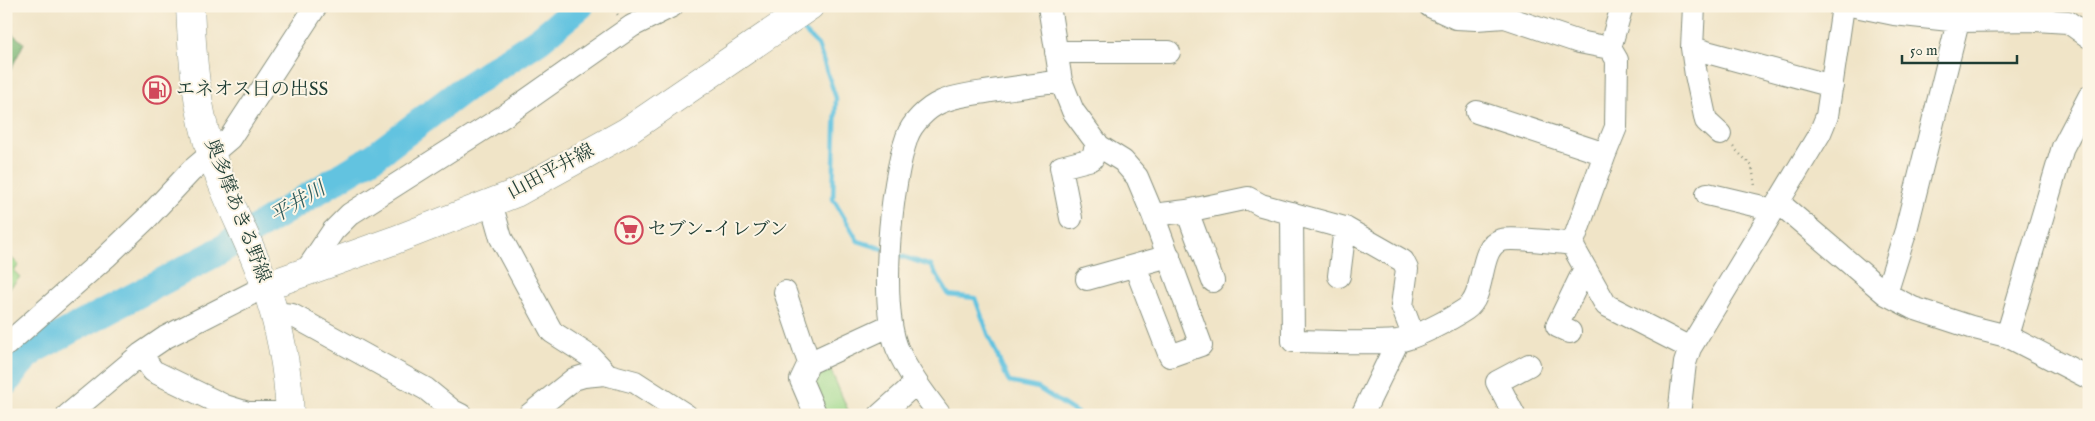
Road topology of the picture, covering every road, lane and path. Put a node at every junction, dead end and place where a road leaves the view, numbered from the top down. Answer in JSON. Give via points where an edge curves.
{"nodes":[{"id":1,"x":190,"y":6,"type":"edge"},
{"id":2,"x":316,"y":6,"type":"edge"},
{"id":3,"x":611,"y":6,"type":"edge"},
{"id":4,"x":672,"y":6,"type":"edge"},
{"id":5,"x":810,"y":6,"type":"edge"},
{"id":6,"x":1049,"y":6,"type":"edge"},
{"id":7,"x":1430,"y":6,"type":"edge"},
{"id":8,"x":1622,"y":6,"type":"edge"},
{"id":9,"x":1694,"y":6,"type":"edge"},
{"id":10,"x":1842,"y":6,"type":"edge"},
{"id":11,"x":1855,"y":6,"type":"edge"},
{"id":12,"x":1960,"y":14,"type":"edge"},
{"id":13,"x":619,"y":16,"type":"dead end"},
{"id":14,"x":2089,"y":37,"type":"edge"},
{"id":15,"x":1610,"y":48,"type":"junction"},
{"id":16,"x":1692,"y":48,"type":"junction"},
{"id":17,"x":1056,"y":52,"type":"junction"},
{"id":18,"x":1169,"y":52,"type":"dead end"},
{"id":19,"x":1061,"y":81,"type":"junction"},
{"id":20,"x":1832,"y":86,"type":"junction"},
{"id":21,"x":2089,"y":97,"type":"edge"},
{"id":22,"x":1477,"y":112,"type":"dead end"},
{"id":23,"x":1720,"y":134,"type":"joint"},
{"id":24,"x":1096,"y":143,"type":"junction"},
{"id":25,"x":212,"y":154,"type":"junction"},
{"id":26,"x":1605,"y":154,"type":"junction"},
{"id":27,"x":1707,"y":194,"type":"dead end"},
{"id":28,"x":491,"y":202,"type":"junction"},
{"id":29,"x":1774,"y":208,"type":"junction"},
{"id":30,"x":1187,"y":211,"type":"junction"},
{"id":31,"x":1292,"y":213,"type":"junction"},
{"id":32,"x":1153,"y":215,"type":"junction"},
{"id":33,"x":1071,"y":218,"type":"dead end"},
{"id":34,"x":1345,"y":228,"type":"junction"},
{"id":35,"x":1572,"y":245,"type":"junction"},
{"id":36,"x":1169,"y":256,"type":"junction"},
{"id":37,"x":1135,"y":266,"type":"junction"},
{"id":38,"x":1585,"y":268,"type":"junction"},
{"id":39,"x":306,"y":271,"type":"junction"},
{"id":40,"x":1339,"y":276,"type":"dead end"},
{"id":41,"x":263,"y":279,"type":"junction"},
{"id":42,"x":1087,"y":279,"type":"dead end"},
{"id":43,"x":1213,"y":281,"type":"dead end"},
{"id":44,"x":785,"y":292,"type":"dead end"},
{"id":45,"x":1886,"y":294,"type":"junction"},
{"id":46,"x":274,"y":313,"type":"junction"},
{"id":47,"x":891,"y":325,"type":"junction"},
{"id":48,"x":1557,"y":326,"type":"dead end"},
{"id":49,"x":2008,"y":336,"type":"junction"},
{"id":50,"x":1406,"y":338,"type":"junction"},
{"id":51,"x":6,"y":345,"type":"edge"},
{"id":52,"x":1690,"y":348,"type":"junction"},
{"id":53,"x":141,"y":354,"type":"junction"},
{"id":54,"x":809,"y":363,"type":"junction"},
{"id":55,"x":1529,"y":365,"type":"dead end"},
{"id":56,"x":608,"y":375,"type":"junction"},
{"id":57,"x":2089,"y":378,"type":"edge"},
{"id":58,"x":916,"y":383,"type":"junction"},
{"id":59,"x":224,"y":410,"type":"edge"},
{"id":60,"x":454,"y":413,"type":"edge"},
{"id":61,"x":290,"y":414,"type":"edge"},
{"id":62,"x":68,"y":415,"type":"edge"},
{"id":63,"x":529,"y":415,"type":"edge"},
{"id":64,"x":686,"y":415,"type":"edge"},
{"id":65,"x":816,"y":415,"type":"edge"},
{"id":66,"x":880,"y":415,"type":"edge"},
{"id":67,"x":940,"y":415,"type":"edge"},
{"id":68,"x":1362,"y":415,"type":"edge"},
{"id":69,"x":1514,"y":415,"type":"edge"},
{"id":70,"x":1679,"y":415,"type":"edge"}],
"edges":[{"from":1,"to":25,"type":"main road","name":"奥多摩あきる野線","via":[[191,48],[198,99]]},
{"from":2,"to":25,"type":"street","via":[[230,138]]},
{"from":3,"to":13,"type":"path"},
{"from":4,"to":39,"type":"street","via":[[632,26],[504,116],[350,214],[333,231]]},
{"from":5,"to":28,"type":"main road","name":"山田平井線","via":[[626,132],[516,193]]},
{"from":6,"to":17,"type":"street"},
{"from":7,"to":15,"type":"street","via":[[1456,18],[1505,17],[1579,42]]},
{"from":8,"to":15,"type":"street"},
{"from":9,"to":16,"type":"street"},
{"from":10,"to":20,"type":"street"},
{"from":11,"to":12,"type":"street","via":[[1894,14]]},
{"from":12,"to":14,"type":"street","via":[[2068,22]]},
{"from":12,"to":45,"type":"street","via":[[1906,230]]},
{"from":15,"to":26,"type":"street","via":[[1617,60],[1616,128]]},
{"from":16,"to":20,"type":"street"},
{"from":16,"to":23,"type":"street","via":[[1706,120]]},
{"from":17,"to":18,"type":"street"},
{"from":17,"to":19,"type":"street"},
{"from":19,"to":24,"type":"street","via":[[1073,111]]},
{"from":19,"to":47,"type":"street","via":[[965,95],[940,102],[916,121],[907,137],[892,209]]},
{"from":20,"to":29,"type":"street","via":[[1827,116],[1820,133]]},
{"from":21,"to":49,"type":"street","via":[[2063,147]]},
{"from":22,"to":26,"type":"street"},
{"from":23,"to":29,"type":"path","via":[[1752,166],[1755,188]]},
{"from":24,"to":32,"type":"street","via":[[1123,161],[1137,177]]},
{"from":24,"to":33,"type":"street","via":[[1092,159],[1061,167]]},
{"from":25,"to":41,"type":"main road","name":"奥多摩あきる野線"},
{"from":25,"to":51,"type":"street","via":[[106,257]]},
{"from":26,"to":35,"type":"street"},
{"from":27,"to":29,"type":"street"},
{"from":28,"to":39,"type":"main road","name":"山田平井線"},
{"from":28,"to":56,"type":"street","via":[[501,238],[552,332],[591,357]]},
{"from":29,"to":45,"type":"street"},
{"from":29,"to":52,"type":"street"},
{"from":30,"to":31,"type":"street","via":[[1248,198]]},
{"from":30,"to":32,"type":"street"},
{"from":30,"to":43,"type":"street"},
{"from":31,"to":34,"type":"street"},
{"from":31,"to":50,"type":"street","via":[[1293,341]]},
{"from":32,"to":36,"type":"street"},
{"from":34,"to":40,"type":"street"},
{"from":34,"to":50,"type":"street","via":[[1403,261],[1407,269],[1402,306]]},
{"from":35,"to":38,"type":"street"},
{"from":35,"to":50,"type":"street","via":[[1503,239],[1493,244],[1477,294],[1468,308]]},
{"from":36,"to":37,"type":"street"},
{"from":36,"to":37,"type":"street","via":[[1201,345],[1170,356]]},
{"from":37,"to":42,"type":"street"},
{"from":38,"to":48,"type":"street"},
{"from":38,"to":52,"type":"street","via":[[1606,304]]},
{"from":39,"to":41,"type":"main road","name":"山田平井線"},
{"from":41,"to":46,"type":"main road","name":"奥多摩あきる野線"},
{"from":41,"to":53,"type":"street"},
{"from":44,"to":54,"type":"street"},
{"from":45,"to":49,"type":"street","via":[[1912,308]]},
{"from":46,"to":60,"type":"street","via":[[292,315],[426,389]]},
{"from":46,"to":61,"type":"main road","name":"奥多摩あきる野線","via":[[288,380]]},
{"from":47,"to":54,"type":"street"},
{"from":47,"to":58,"type":"street","via":[[897,347]]},
{"from":49,"to":57,"type":"street"},
{"from":50,"to":68,"type":"street"},
{"from":52,"to":70,"type":"street","via":[[1685,363]]},
{"from":53,"to":59,"type":"street","via":[[153,371]]},
{"from":53,"to":62,"type":"street"},
{"from":54,"to":65,"type":"street","via":[[802,380]]},
{"from":55,"to":69,"type":"street","via":[[1497,382]]},
{"from":56,"to":63,"type":"street","via":[[574,379]]},
{"from":56,"to":64,"type":"street","via":[[635,382]]},
{"from":58,"to":66,"type":"street"},
{"from":58,"to":67,"type":"street"},
{"from":59,"to":61,"type":"street"}]}
